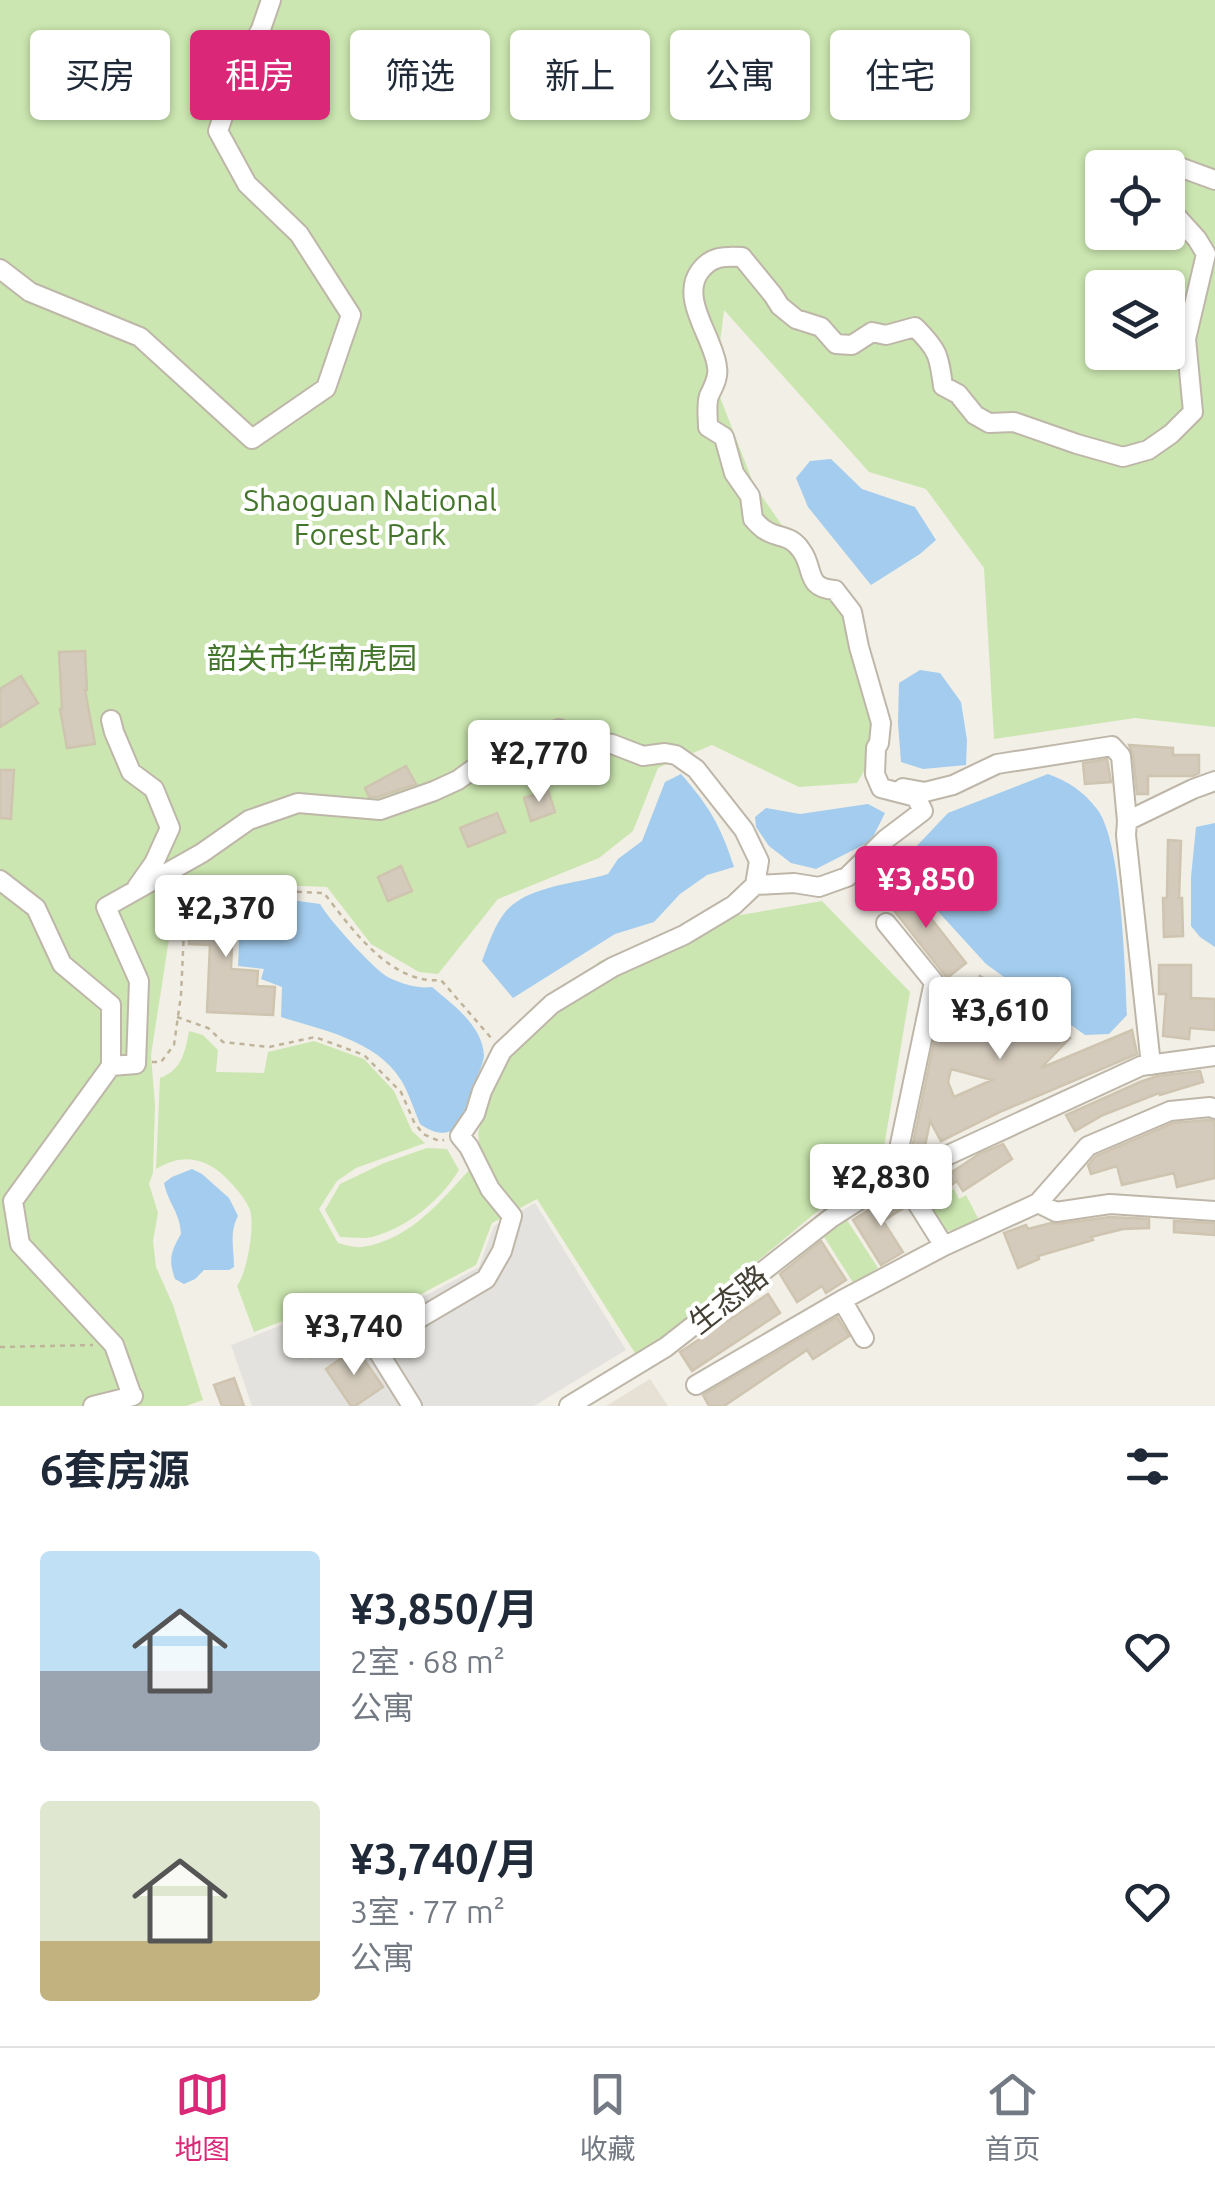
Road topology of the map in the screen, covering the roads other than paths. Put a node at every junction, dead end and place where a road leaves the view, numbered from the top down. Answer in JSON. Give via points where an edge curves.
{"nodes":[{"id":1,"x":271,"y":0,"type":"edge"},
{"id":2,"x":1185,"y":169,"type":"edge"},
{"id":3,"x":1215,"y":180,"type":"edge"},
{"id":4,"x":1185,"y":226,"type":"edge"},
{"id":5,"x":0,"y":268,"type":"edge"},
{"id":6,"x":112,"y":720,"type":"dead end"},
{"id":7,"x":878,"y":733,"type":"dead end"},
{"id":8,"x":876,"y":768,"type":"junction"},
{"id":9,"x":1215,"y":781,"type":"edge"},
{"id":10,"x":1127,"y":820,"type":"junction"},
{"id":11,"x":0,"y":880,"type":"edge"},
{"id":12,"x":754,"y":885,"type":"junction"},
{"id":13,"x":134,"y":891,"type":"junction"},
{"id":14,"x":886,"y":923,"type":"dead end"},
{"id":15,"x":1215,"y":1056,"type":"edge"},
{"id":16,"x":1152,"y":1065,"type":"junction"},
{"id":17,"x":110,"y":1066,"type":"junction"},
{"id":18,"x":1215,"y":1108,"type":"edge"},
{"id":19,"x":900,"y":1177,"type":"junction"},
{"id":20,"x":1038,"y":1203,"type":"junction"},
{"id":21,"x":1215,"y":1211,"type":"edge"},
{"id":22,"x":944,"y":1246,"type":"junction"},
{"id":23,"x":842,"y":1300,"type":"junction"},
{"id":24,"x":864,"y":1338,"type":"dead end"},
{"id":25,"x":696,"y":1386,"type":"dead end"},
{"id":26,"x":93,"y":1406,"type":"edge"},
{"id":27,"x":412,"y":1406,"type":"edge"},
{"id":28,"x":569,"y":1406,"type":"edge"}],
"edges":[{"from":1,"to":5,"type":"street","via":[[218,132],[246,184],[299,234],[352,315],[326,388],[252,439],[140,337],[30,292]]},
{"from":2,"to":3,"type":"street"},
{"from":4,"to":8,"type":"street","via":[[1206,254],[1186,339],[1193,412],[1148,450],[1124,457],[975,415],[943,386],[933,344],[915,327],[836,344],[821,327],[780,306],[742,258],[720,256],[695,278],[693,295],[717,366],[708,427],[724,437],[734,474],[750,496],[752,519],[798,544],[816,585],[834,590],[852,612],[881,723]]},
{"from":6,"to":13,"type":"street","via":[[131,772],[154,789],[170,828]]},
{"from":7,"to":8,"type":"street","via":[[870,756]]},
{"from":8,"to":10,"type":"street","via":[[881,782],[925,792],[997,764],[1112,746],[1121,756]]},
{"from":8,"to":12,"type":"street","via":[[881,788],[916,797],[923,810],[846,877],[819,888]]},
{"from":9,"to":10,"type":"street"},
{"from":10,"to":16,"type":"street"},
{"from":11,"to":17,"type":"street","via":[[36,908],[62,964],[111,1004]]},
{"from":12,"to":13,"type":"street","via":[[759,861],[744,830],[696,769],[676,756],[643,756],[559,729],[380,810],[298,803],[249,820]]},
{"from":12,"to":27,"type":"street","via":[[684,935],[613,966],[552,1004],[502,1051],[460,1136],[512,1216],[502,1251],[486,1279],[374,1344]]},
{"from":13,"to":17,"type":"street","via":[[106,907],[139,981],[136,1064]]},
{"from":14,"to":19,"type":"street","via":[[934,982],[895,1168]]},
{"from":15,"to":16,"type":"street","name":"生态路"},
{"from":16,"to":19,"type":"street","name":"生态路"},
{"from":17,"to":26,"type":"street","via":[[13,1201],[20,1244],[114,1345],[132,1396]]},
{"from":18,"to":20,"type":"street","via":[[1170,1111],[1088,1146]]},
{"from":19,"to":22,"type":"street"},
{"from":19,"to":28,"type":"street","name":"生态路","via":[[831,1218],[666,1346]]},
{"from":20,"to":21,"type":"street","via":[[1056,1212],[1110,1204]]},
{"from":20,"to":22,"type":"street"},
{"from":22,"to":23,"type":"street"},
{"from":23,"to":24,"type":"street"},
{"from":23,"to":25,"type":"street"}]}
